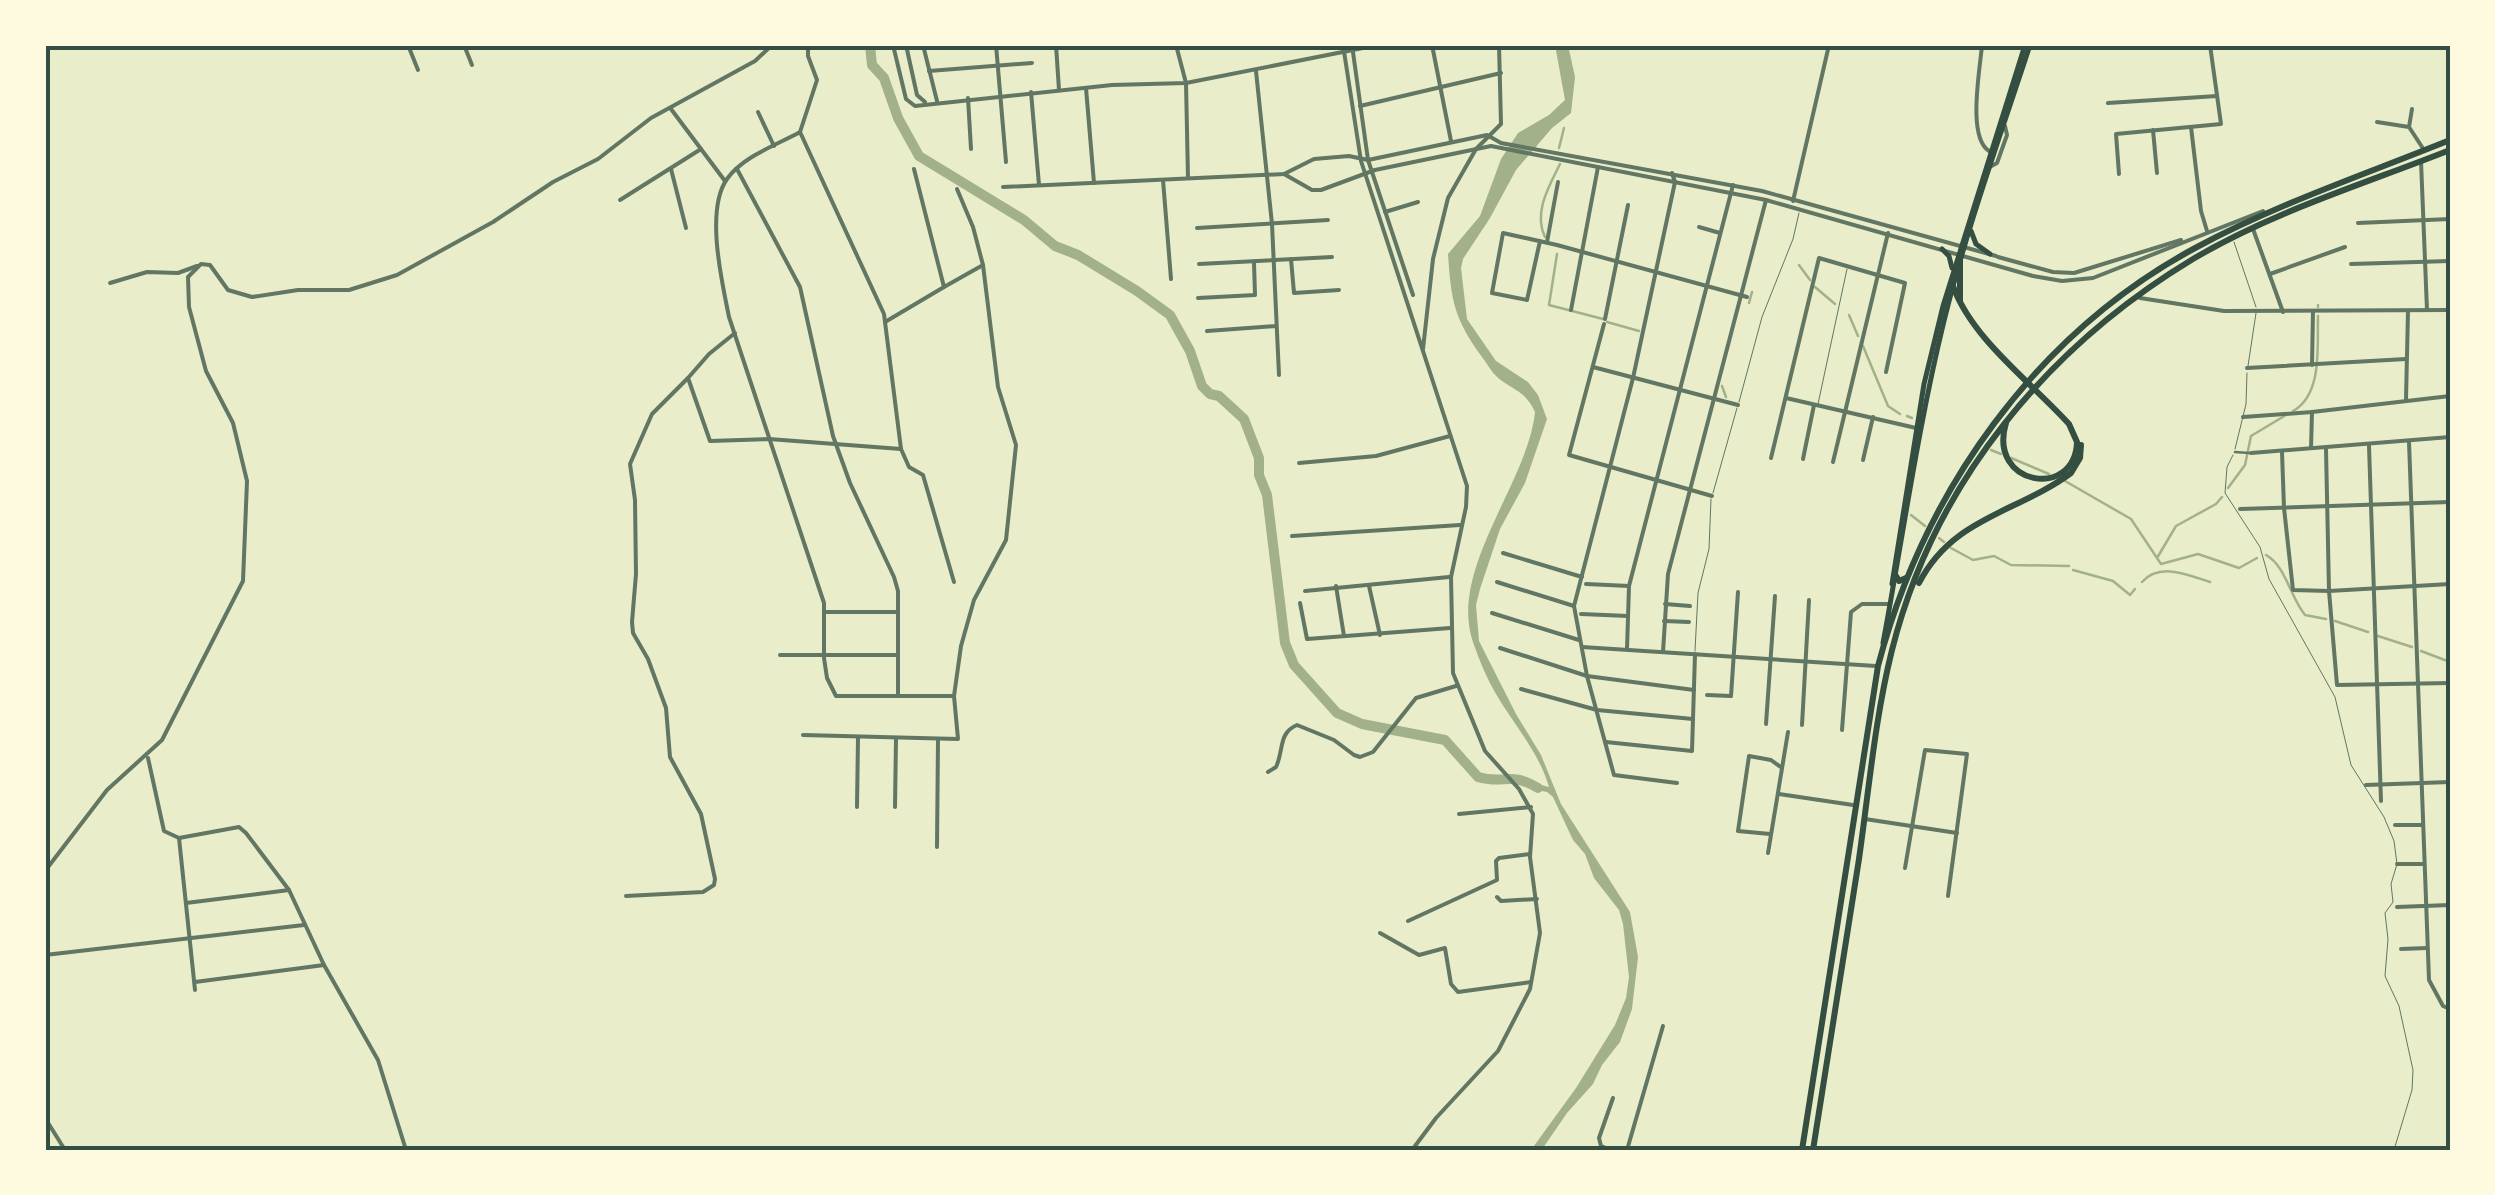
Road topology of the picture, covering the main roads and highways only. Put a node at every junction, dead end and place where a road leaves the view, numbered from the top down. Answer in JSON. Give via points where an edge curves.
{"nodes":[{"id":1,"x":2028,"y":45,"type":"edge"},
{"id":2,"x":2450,"y":140,"type":"edge"},
{"id":3,"x":2450,"y":150,"type":"edge"},
{"id":4,"x":1971,"y":226,"type":"junction"},
{"id":5,"x":1964,"y":234,"type":"junction"},
{"id":6,"x":1949,"y":244,"type":"road end"},
{"id":7,"x":1942,"y":250,"type":"road end"},
{"id":8,"x":1960,"y":253,"type":"junction"},
{"id":9,"x":1993,"y":255,"type":"road end"},
{"id":10,"x":1973,"y":258,"type":"road end"},
{"id":11,"x":1952,"y":273,"type":"junction"},
{"id":12,"x":1953,"y":286,"type":"junction"},
{"id":13,"x":1960,"y":306,"type":"junction"},
{"id":14,"x":2038,"y":392,"type":"junction"},
{"id":15,"x":2024,"y":398,"type":"junction"},
{"id":16,"x":1919,"y":429,"type":"junction"},
{"id":17,"x":1910,"y":572,"type":"junction"},
{"id":18,"x":1896,"y":576,"type":"junction"},
{"id":19,"x":1890,"y":603,"type":"junction"},
{"id":20,"x":1892,"y":648,"type":"junction"},
{"id":21,"x":1878,"y":666,"type":"junction"},
{"id":22,"x":1802,"y":1150,"type":"edge"},
{"id":23,"x":1813,"y":1150,"type":"edge"}],
"edges":[{"from":1,"to":4,"type":"main road"},
{"from":1,"to":5,"type":"main road"},
{"from":2,"to":17,"type":"highway","via":[[2196,248],[2093,318],[1986,432]]},
{"from":3,"to":15,"type":"highway","via":[[2233,238],[2136,296]]},
{"from":4,"to":8,"type":"main road"},
{"from":4,"to":9,"type":"main road","via":[[1976,244]]},
{"from":5,"to":6,"type":"main road"},
{"from":5,"to":8,"type":"main road"},
{"from":7,"to":11,"type":"main road"},
{"from":8,"to":10,"type":"main road"},
{"from":8,"to":11,"type":"main road"},
{"from":8,"to":12,"type":"main road"},
{"from":8,"to":13,"type":"highway"},
{"from":11,"to":16,"type":"main road"},
{"from":12,"to":13,"type":"highway"},
{"from":12,"to":16,"type":"main road"},
{"from":13,"to":14,"type":"highway"},
{"from":14,"to":15,"type":"highway","via":[[2074,433],[2075,456],[2064,472],[2031,478],[2006,458],[2004,428]]},
{"from":14,"to":20,"type":"highway","via":[[2078,432],[2076,467],[1944,547],[1918,585]]},
{"from":15,"to":20,"type":"highway","via":[[1942,520]]},
{"from":16,"to":18,"type":"main road"},
{"from":16,"to":19,"type":"main road"},
{"from":17,"to":18,"type":"highway","via":[[1901,581]]},
{"from":17,"to":21,"type":"highway"},
{"from":18,"to":19,"type":"main road"},
{"from":19,"to":21,"type":"main road"},
{"from":20,"to":23,"type":"highway"},
{"from":21,"to":22,"type":"highway"}]}
